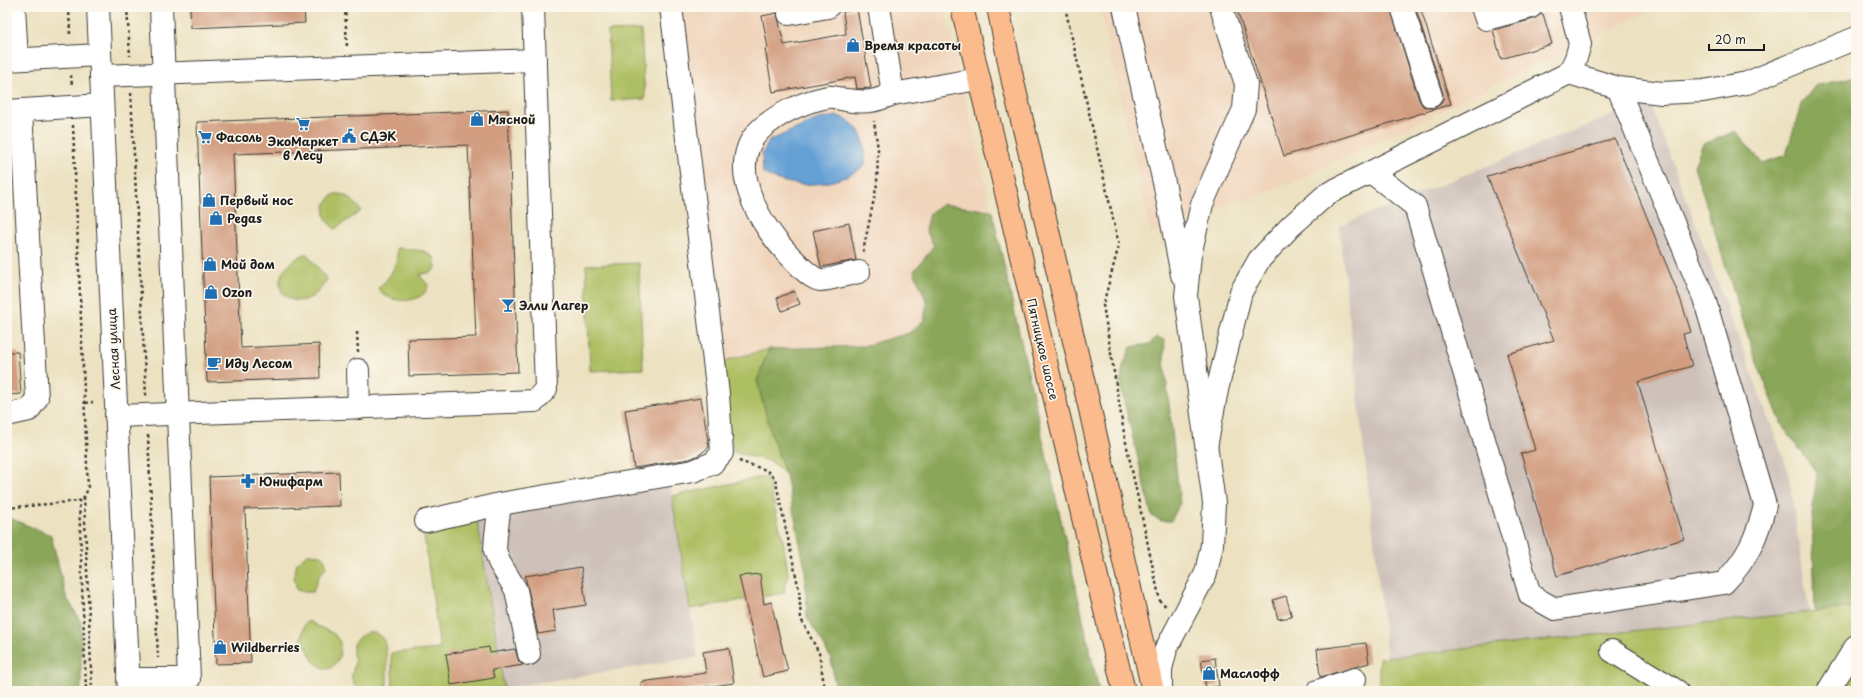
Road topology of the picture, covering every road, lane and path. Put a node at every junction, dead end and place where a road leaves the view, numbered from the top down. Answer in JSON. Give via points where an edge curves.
{"nodes":[{"id":1,"x":14,"y":7,"type":"edge"},
{"id":2,"x":69,"y":7,"type":"edge"},
{"id":3,"x":98,"y":7,"type":"edge"},
{"id":4,"x":127,"y":7,"type":"edge"},
{"id":5,"x":161,"y":7,"type":"edge"},
{"id":6,"x":345,"y":7,"type":"edge"},
{"id":7,"x":533,"y":7,"type":"edge"},
{"id":8,"x":671,"y":7,"type":"edge"},
{"id":9,"x":828,"y":7,"type":"edge"},
{"id":10,"x":879,"y":7,"type":"edge"},
{"id":11,"x":962,"y":7,"type":"edge"},
{"id":12,"x":998,"y":7,"type":"edge"},
{"id":13,"x":1065,"y":7,"type":"edge"},
{"id":14,"x":1124,"y":7,"type":"edge"},
{"id":15,"x":1221,"y":7,"type":"edge"},
{"id":16,"x":1402,"y":7,"type":"edge"},
{"id":17,"x":1482,"y":7,"type":"edge"},
{"id":18,"x":1530,"y":7,"type":"edge"},
{"id":19,"x":1570,"y":7,"type":"edge"},
{"id":20,"x":790,"y":14,"type":"dead end"},
{"id":21,"x":1856,"y":38,"type":"edge"},
{"id":22,"x":100,"y":55,"type":"junction"},
{"id":23,"x":71,"y":56,"type":"junction"},
{"id":24,"x":12,"y":59,"type":"edge"},
{"id":25,"x":535,"y":60,"type":"junction"},
{"id":26,"x":348,"y":67,"type":"junction"},
{"id":27,"x":164,"y":74,"type":"junction"},
{"id":28,"x":1569,"y":74,"type":"junction"},
{"id":29,"x":130,"y":75,"type":"junction"},
{"id":30,"x":101,"y":76,"type":"junction"},
{"id":31,"x":978,"y":80,"type":"junction"},
{"id":32,"x":1618,"y":88,"type":"junction"},
{"id":33,"x":893,"y":94,"type":"junction"},
{"id":34,"x":1431,"y":96,"type":"dead end"},
{"id":35,"x":872,"y":102,"type":"junction"},
{"id":36,"x":102,"y":105,"type":"junction"},
{"id":37,"x":72,"y":107,"type":"junction"},
{"id":38,"x":14,"y":111,"type":"edge"},
{"id":39,"x":133,"y":122,"type":"junction"},
{"id":40,"x":128,"y":123,"type":"dead end"},
{"id":41,"x":1371,"y":172,"type":"junction"},
{"id":42,"x":859,"y":272,"type":"joint"},
{"id":43,"x":1186,"y":296,"type":"junction"},
{"id":44,"x":358,"y":370,"type":"dead end"},
{"id":45,"x":93,"y":402,"type":"dead end"},
{"id":46,"x":84,"y":403,"type":"junction"},
{"id":47,"x":359,"y":408,"type":"junction"},
{"id":48,"x":179,"y":414,"type":"junction"},
{"id":49,"x":7,"y":415,"type":"edge"},
{"id":50,"x":116,"y":416,"type":"junction"},
{"id":51,"x":147,"y":416,"type":"junction"},
{"id":52,"x":1207,"y":442,"type":"junction"},
{"id":53,"x":722,"y":453,"type":"junction"},
{"id":54,"x":84,"y":497,"type":"junction"},
{"id":55,"x":79,"y":501,"type":"junction"},
{"id":56,"x":500,"y":504,"type":"junction"},
{"id":57,"x":7,"y":508,"type":"edge"},
{"id":58,"x":426,"y":521,"type":"dead end"},
{"id":59,"x":1184,"y":613,"type":"junction"},
{"id":60,"x":1856,"y":646,"type":"edge"},
{"id":61,"x":1612,"y":651,"type":"dead end"},
{"id":62,"x":529,"y":654,"type":"dead end"},
{"id":63,"x":158,"y":658,"type":"dead end"},
{"id":64,"x":1355,"y":679,"type":"dead end"},
{"id":65,"x":128,"y":685,"type":"edge"},
{"id":66,"x":86,"y":691,"type":"edge"},
{"id":67,"x":92,"y":691,"type":"edge"},
{"id":68,"x":825,"y":691,"type":"edge"},
{"id":69,"x":1124,"y":691,"type":"edge"},
{"id":70,"x":1153,"y":691,"type":"edge"},
{"id":71,"x":1161,"y":691,"type":"edge"},
{"id":72,"x":1318,"y":691,"type":"edge"},
{"id":73,"x":1677,"y":691,"type":"edge"},
{"id":74,"x":1828,"y":691,"type":"edge"}],
"edges":[{"from":1,"to":24,"type":"street"},
{"from":2,"to":23,"type":"path"},
{"from":3,"to":22,"type":"street","name":"Лесная улица"},
{"from":4,"to":29,"type":"path"},
{"from":5,"to":27,"type":"street"},
{"from":6,"to":26,"type":"path"},
{"from":7,"to":25,"type":"street"},
{"from":8,"to":53,"type":"street","via":[[717,386]]},
{"from":9,"to":20,"type":"street"},
{"from":10,"to":33,"type":"street"},
{"from":11,"to":31,"type":"main road","name":"Пятницкое шоссе"},
{"from":12,"to":70,"type":"main road"},
{"from":13,"to":59,"type":"path","via":[[1119,246],[1103,305],[1124,433],[1160,601],[1169,609]]},
{"from":14,"to":43,"type":"street","via":[[1165,187]]},
{"from":15,"to":43,"type":"street","via":[[1246,84],[1244,109],[1202,204],[1190,255]]},
{"from":16,"to":34,"type":"street"},
{"from":17,"to":18,"type":"street","via":[[1486,19]]},
{"from":19,"to":28,"type":"street","via":[[1580,44]]},
{"from":21,"to":32,"type":"street","via":[[1747,83],[1703,91],[1662,93]]},
{"from":22,"to":23,"type":"street"},
{"from":22,"to":30,"type":"street","name":"Лесная улица"},
{"from":23,"to":24,"type":"street"},
{"from":23,"to":37,"type":"path"},
{"from":25,"to":26,"type":"street"},
{"from":25,"to":47,"type":"street","via":[[546,389],[535,402]]},
{"from":26,"to":27,"type":"street"},
{"from":27,"to":29,"type":"street"},
{"from":27,"to":48,"type":"street"},
{"from":28,"to":32,"type":"street"},
{"from":28,"to":41,"type":"street"},
{"from":29,"to":30,"type":"street"},
{"from":29,"to":39,"type":"path"},
{"from":30,"to":36,"type":"street","name":"Лесная улица"},
{"from":31,"to":33,"type":"street"},
{"from":31,"to":69,"type":"main road","name":"Пятницкое шоссе"},
{"from":32,"to":41,"type":"street","via":[[1704,298],[1765,505],[1759,530],[1739,567],[1724,583],[1555,609],[1530,595],[1415,206]]},
{"from":33,"to":35,"type":"street"},
{"from":35,"to":42,"type":"path","via":[[878,149],[877,184]]},
{"from":35,"to":42,"type":"street","via":[[829,97],[793,108],[766,124],[753,137],[747,151],[746,172],[750,197],[762,221],[780,247],[806,272],[820,280]]},
{"from":36,"to":37,"type":"street"},
{"from":36,"to":50,"type":"street","name":"Лесная улица"},
{"from":37,"to":38,"type":"street"},
{"from":37,"to":46,"type":"path"},
{"from":38,"to":49,"type":"street","via":[[37,398],[29,410]]},
{"from":39,"to":40,"type":"path"},
{"from":39,"to":51,"type":"path"},
{"from":41,"to":52,"type":"street","via":[[1328,194],[1291,226],[1259,260],[1241,292]]},
{"from":43,"to":52,"type":"street"},
{"from":44,"to":47,"type":"street"},
{"from":45,"to":46,"type":"path"},
{"from":46,"to":54,"type":"path","via":[[88,489]]},
{"from":47,"to":48,"type":"street"},
{"from":48,"to":51,"type":"street"},
{"from":48,"to":65,"type":"street","via":[[189,679]]},
{"from":50,"to":51,"type":"street"},
{"from":50,"to":65,"type":"street","name":"Лесная улица"},
{"from":51,"to":63,"type":"path"},
{"from":52,"to":59,"type":"street","via":[[1214,503],[1212,545],[1206,573]]},
{"from":53,"to":56,"type":"street","via":[[713,463],[693,471]]},
{"from":53,"to":68,"type":"path","via":[[731,459],[766,470],[775,478],[799,590],[802,619],[819,653]]},
{"from":54,"to":55,"type":"path"},
{"from":54,"to":67,"type":"path"},
{"from":55,"to":57,"type":"path"},
{"from":55,"to":66,"type":"path"},
{"from":56,"to":58,"type":"street"},
{"from":56,"to":62,"type":"street","via":[[496,550],[499,562],[516,590]]},
{"from":59,"to":71,"type":"street","via":[[1166,649],[1161,669]]},
{"from":60,"to":74,"type":"street"},
{"from":61,"to":73,"type":"street"},
{"from":64,"to":72,"type":"street"}]}
